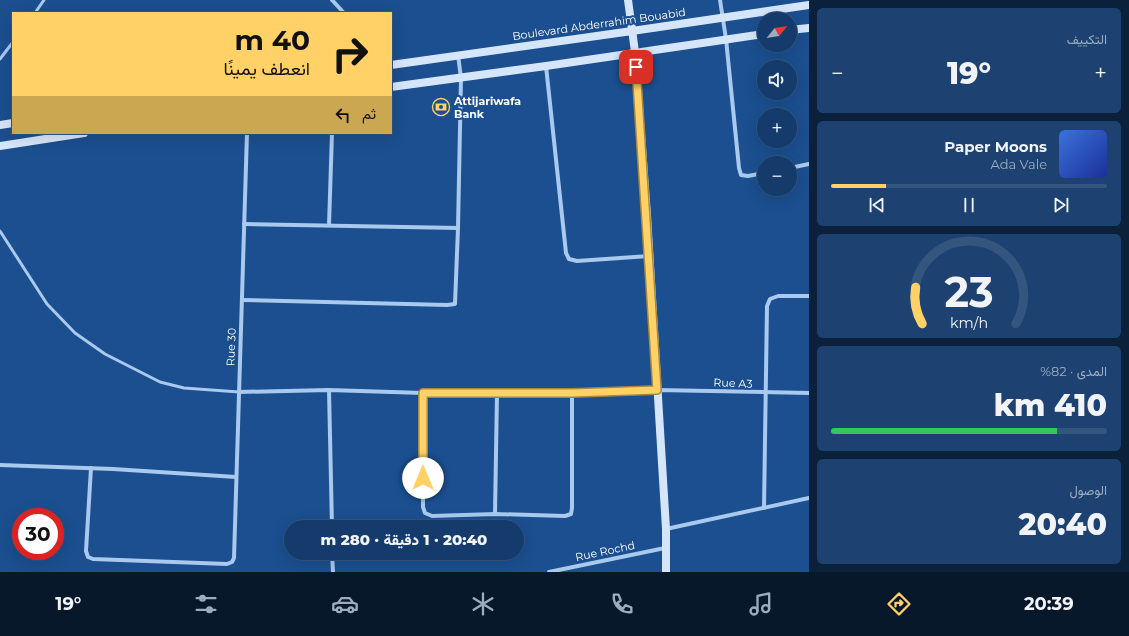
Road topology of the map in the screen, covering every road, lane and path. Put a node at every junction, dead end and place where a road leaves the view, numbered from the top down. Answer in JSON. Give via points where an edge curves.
{"nodes":[{"id":1,"x":44,"y":0,"type":"edge"},
{"id":2,"x":332,"y":0,"type":"edge"},
{"id":3,"x":628,"y":0,"type":"edge"},
{"id":4,"x":720,"y":0,"type":"edge"},
{"id":5,"x":809,"y":5,"type":"edge"},
{"id":6,"x":36,"y":12,"type":"edge"},
{"id":7,"x":343,"y":12,"type":"edge"},
{"id":8,"x":722,"y":18,"type":"junction"},
{"id":9,"x":809,"y":28,"type":"edge"},
{"id":10,"x":797,"y":29,"type":"edge"},
{"id":11,"x":632,"y":32,"type":"junction"},
{"id":12,"x":757,"y":35,"type":"edge"},
{"id":13,"x":726,"y":39,"type":"junction"},
{"id":14,"x":12,"y":43,"type":"edge"},
{"id":15,"x":635,"y":52,"type":"junction"},
{"id":16,"x":458,"y":55,"type":"junction"},
{"id":17,"x":0,"y":58,"type":"edge"},
{"id":18,"x":392,"y":63,"type":"edge"},
{"id":19,"x":546,"y":66,"type":"junction"},
{"id":20,"x":460,"y":78,"type":"junction"},
{"id":21,"x":392,"y":87,"type":"edge"},
{"id":22,"x":12,"y":123,"type":"edge"},
{"id":23,"x":0,"y":125,"type":"edge"},
{"id":24,"x":78,"y":134,"type":"edge"},
{"id":25,"x":246,"y":134,"type":"edge"},
{"id":26,"x":332,"y":134,"type":"edge"},
{"id":27,"x":0,"y":146,"type":"edge"},
{"id":28,"x":809,"y":164,"type":"edge"},
{"id":29,"x":797,"y":167,"type":"edge"},
{"id":30,"x":757,"y":174,"type":"edge"},
{"id":31,"x":244,"y":224,"type":"junction"},
{"id":32,"x":329,"y":225,"type":"junction"},
{"id":33,"x":458,"y":228,"type":"junction"},
{"id":34,"x":0,"y":231,"type":"edge"},
{"id":35,"x":649,"y":256,"type":"junction"},
{"id":36,"x":809,"y":296,"type":"edge"},
{"id":37,"x":242,"y":300,"type":"junction"},
{"id":38,"x":329,"y":390,"type":"junction"},
{"id":39,"x":657,"y":390,"type":"junction"},
{"id":40,"x":239,"y":392,"type":"junction"},
{"id":41,"x":423,"y":393,"type":"junction"},
{"id":42,"x":497,"y":393,"type":"junction"},
{"id":43,"x":572,"y":393,"type":"junction"},
{"id":44,"x":766,"y":393,"type":"junction"},
{"id":45,"x":809,"y":393,"type":"edge"},
{"id":46,"x":0,"y":465,"type":"edge"},
{"id":47,"x":91,"y":468,"type":"junction"},
{"id":48,"x":236,"y":477,"type":"junction"},
{"id":49,"x":809,"y":498,"type":"edge"},
{"id":50,"x":764,"y":508,"type":"junction"},
{"id":51,"x":495,"y":514,"type":"junction"},
{"id":52,"x":332,"y":520,"type":"edge"},
{"id":53,"x":666,"y":529,"type":"junction"},
{"id":54,"x":665,"y":548,"type":"junction"},
{"id":55,"x":332,"y":560,"type":"edge"},
{"id":56,"x":333,"y":572,"type":"edge"},
{"id":57,"x":550,"y":572,"type":"edge"},
{"id":58,"x":666,"y":572,"type":"edge"}],
"edges":[{"from":1,"to":6,"type":"lane"},
{"from":2,"to":7,"type":"street"},
{"from":3,"to":11,"type":"main road"},
{"from":4,"to":8,"type":"street"},
{"from":5,"to":8,"type":"main road","name":"Boulevard Abderrahim Bouabid"},
{"from":8,"to":11,"type":"main road","name":"Boulevard Abderrahim Bouabid"},
{"from":8,"to":13,"type":"street"},
{"from":9,"to":10,"type":"main road"},
{"from":11,"to":15,"type":"main road"},
{"from":11,"to":16,"type":"main road","name":"Boulevard Abderrahim Bouabid"},
{"from":12,"to":13,"type":"main road"},
{"from":13,"to":15,"type":"main road"},
{"from":13,"to":30,"type":"street","via":[[739,168],[742,175]]},
{"from":14,"to":17,"type":"lane"},
{"from":15,"to":19,"type":"main road"},
{"from":15,"to":35,"type":"main road"},
{"from":16,"to":18,"type":"main road","name":"Boulevard Abderrahim Bouabid"},
{"from":16,"to":20,"type":"street"},
{"from":19,"to":20,"type":"main road"},
{"from":19,"to":35,"type":"street","via":[[566,253],[570,259],[577,261]]},
{"from":20,"to":21,"type":"main road"},
{"from":20,"to":33,"type":"street"},
{"from":22,"to":23,"type":"main road"},
{"from":24,"to":27,"type":"main road"},
{"from":25,"to":31,"type":"street","name":"Rue 30"},
{"from":26,"to":32,"type":"street"},
{"from":28,"to":29,"type":"street"},
{"from":31,"to":32,"type":"street"},
{"from":31,"to":37,"type":"street","name":"Rue 30"},
{"from":32,"to":33,"type":"street"},
{"from":33,"to":37,"type":"street","via":[[455,304]]},
{"from":34,"to":40,"type":"lane","via":[[47,304],[75,333],[105,354],[160,382],[184,388]]},
{"from":35,"to":39,"type":"main road"},
{"from":36,"to":44,"type":"street","via":[[778,296],[770,299],[767,306]]},
{"from":37,"to":40,"type":"street","name":"Rue 30"},
{"from":38,"to":40,"type":"street","name":"Rue A3"},
{"from":38,"to":41,"type":"street","name":"Rue A3"},
{"from":38,"to":52,"type":"street"},
{"from":39,"to":43,"type":"street","name":"Rue A3"},
{"from":39,"to":44,"type":"street","name":"Rue A3"},
{"from":39,"to":53,"type":"main road"},
{"from":40,"to":48,"type":"street","name":"Rue 30"},
{"from":41,"to":42,"type":"street","name":"Rue A3"},
{"from":41,"to":51,"type":"street","via":[[425,513],[432,516]]},
{"from":42,"to":43,"type":"street","name":"Rue A3"},
{"from":42,"to":51,"type":"street"},
{"from":43,"to":51,"type":"street","via":[[571,514]]},
{"from":44,"to":45,"type":"street","name":"Rue A3"},
{"from":44,"to":50,"type":"street"},
{"from":46,"to":47,"type":"street"},
{"from":47,"to":48,"type":"street"},
{"from":47,"to":48,"type":"street","name":"Rue 30","via":[[86,551],[88,557],[93,559],[227,564],[232,562]]},
{"from":49,"to":50,"type":"street"},
{"from":50,"to":53,"type":"street"},
{"from":53,"to":54,"type":"main road"},
{"from":54,"to":57,"type":"street","name":"Rue Rochd"},
{"from":54,"to":58,"type":"main road"},
{"from":55,"to":56,"type":"street"}]}
